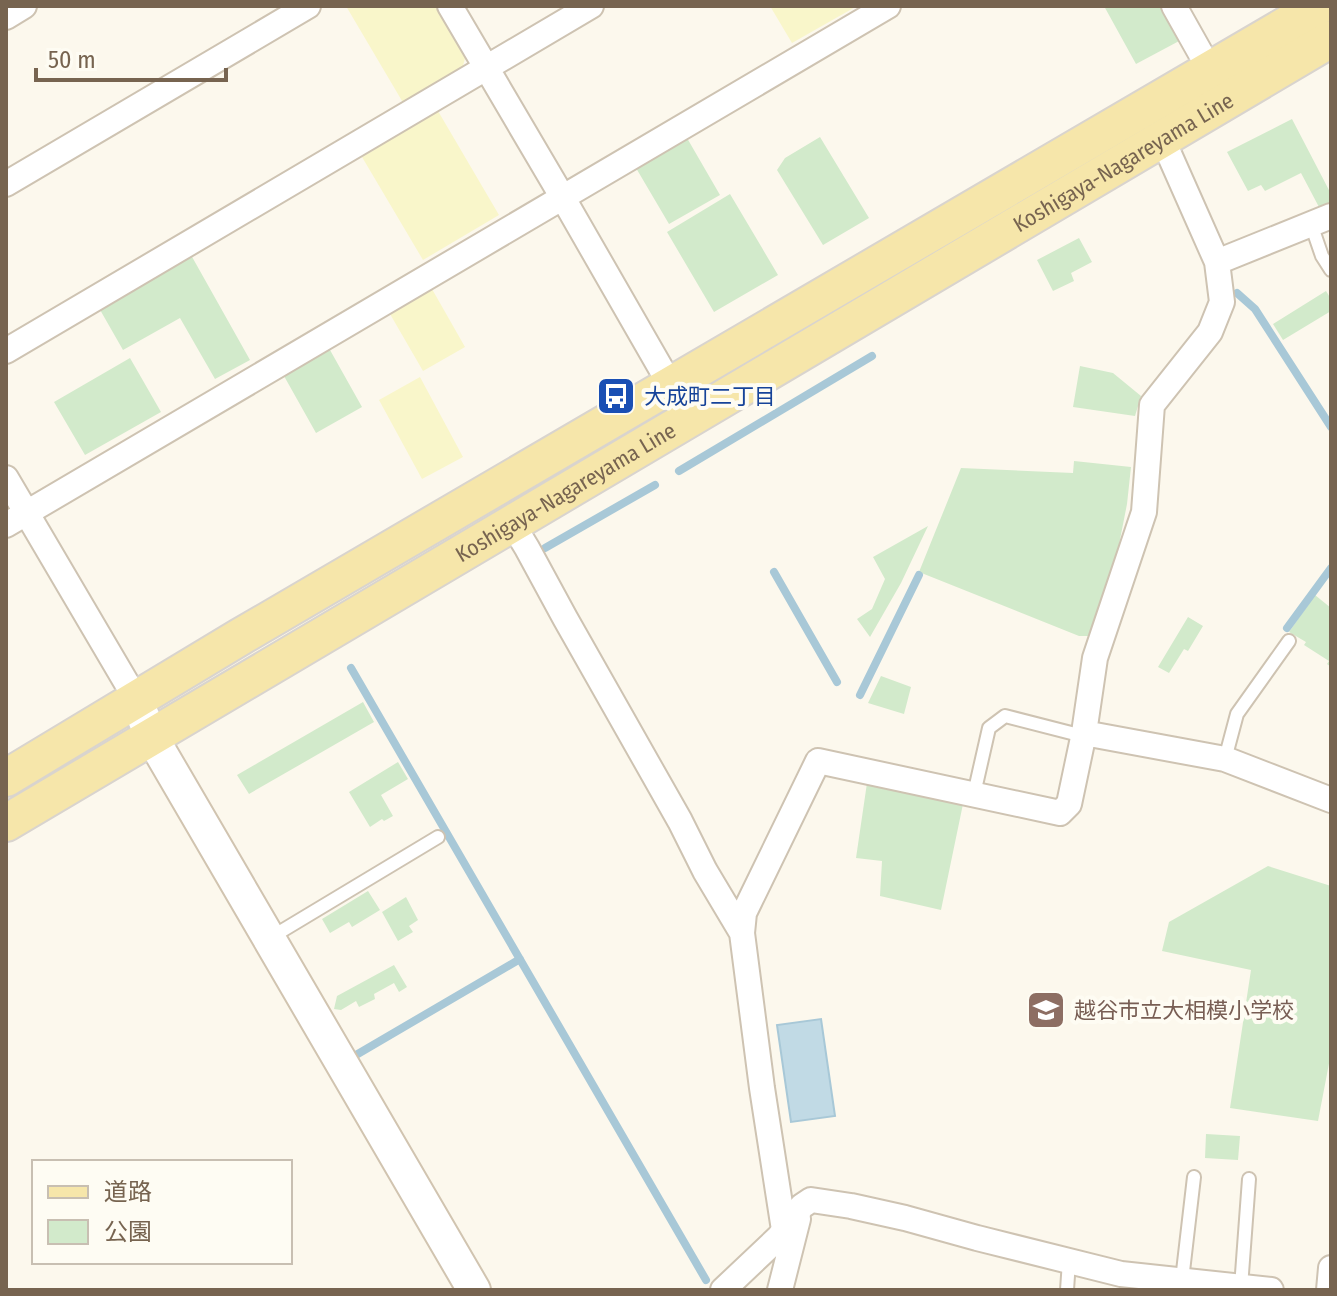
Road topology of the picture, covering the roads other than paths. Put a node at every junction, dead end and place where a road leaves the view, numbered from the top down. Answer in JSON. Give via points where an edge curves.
{"nodes":[{"id":1,"x":24,"y":6,"type":"edge"},
{"id":2,"x":308,"y":6,"type":"edge"},
{"id":3,"x":450,"y":6,"type":"edge"},
{"id":4,"x":591,"y":6,"type":"edge"},
{"id":5,"x":888,"y":6,"type":"edge"},
{"id":6,"x":1174,"y":6,"type":"edge"},
{"id":7,"x":1319,"y":6,"type":"edge"},
{"id":8,"x":6,"y":17,"type":"edge"},
{"id":9,"x":1331,"y":39,"type":"edge"},
{"id":10,"x":486,"y":67,"type":"junction"},
{"id":11,"x":1210,"y":70,"type":"junction"},
{"id":12,"x":1162,"y":138,"type":"junction"},
{"id":13,"x":6,"y":184,"type":"edge"},
{"id":14,"x":563,"y":198,"type":"junction"},
{"id":15,"x":1321,"y":220,"type":"edge"},
{"id":16,"x":1217,"y":262,"type":"junction"},
{"id":17,"x":1331,"y":270,"type":"edge"},
{"id":18,"x":6,"y":351,"type":"edge"},
{"id":19,"x":671,"y":386,"type":"junction"},
{"id":20,"x":6,"y":478,"type":"edge"},
{"id":21,"x":16,"y":519,"type":"edge"},
{"id":22,"x":513,"y":525,"type":"junction"},
{"id":23,"x":1289,"y":641,"type":"dead end"},
{"id":24,"x":136,"y":699,"type":"junction"},
{"id":25,"x":1084,"y":734,"type":"junction"},
{"id":26,"x":151,"y":736,"type":"junction"},
{"id":27,"x":1225,"y":759,"type":"junction"},
{"id":28,"x":6,"y":778,"type":"edge"},
{"id":29,"x":974,"y":794,"type":"junction"},
{"id":30,"x":1331,"y":800,"type":"edge"},
{"id":31,"x":6,"y":823,"type":"edge"},
{"id":32,"x":438,"y":837,"type":"dead end"},
{"id":33,"x":742,"y":933,"type":"junction"},
{"id":34,"x":270,"y":938,"type":"junction"},
{"id":35,"x":1194,"y":1177,"type":"dead end"},
{"id":36,"x":1249,"y":1179,"type":"dead end"},
{"id":37,"x":802,"y":1206,"type":"junction"},
{"id":38,"x":784,"y":1230,"type":"junction"},
{"id":39,"x":1069,"y":1261,"type":"junction"},
{"id":40,"x":1331,"y":1268,"type":"edge"},
{"id":41,"x":1182,"y":1280,"type":"junction"},
{"id":42,"x":1241,"y":1287,"type":"junction"},
{"id":43,"x":474,"y":1290,"type":"edge"},
{"id":44,"x":723,"y":1290,"type":"edge"},
{"id":45,"x":780,"y":1290,"type":"edge"},
{"id":46,"x":1067,"y":1290,"type":"edge"},
{"id":47,"x":1271,"y":1290,"type":"edge"},
{"id":48,"x":1329,"y":1290,"type":"edge"}],
"edges":[{"from":1,"to":8,"type":"street"},
{"from":2,"to":13,"type":"street"},
{"from":3,"to":10,"type":"street"},
{"from":4,"to":10,"type":"street"},
{"from":5,"to":14,"type":"street"},
{"from":6,"to":11,"type":"street"},
{"from":7,"to":11,"type":"main road","name":"Koshigaya-Nagareyama Line"},
{"from":9,"to":12,"type":"main road","name":"Koshigaya-Nagareyama Line"},
{"from":10,"to":14,"type":"street"},
{"from":10,"to":18,"type":"street"},
{"from":11,"to":19,"type":"main road","name":"Koshigaya-Nagareyama Line"},
{"from":12,"to":16,"type":"street"},
{"from":12,"to":22,"type":"main road","name":"Koshigaya-Nagareyama Line"},
{"from":14,"to":19,"type":"street"},
{"from":14,"to":21,"type":"street"},
{"from":15,"to":16,"type":"street"},
{"from":15,"to":17,"type":"lane","via":[[1322,256]]},
{"from":16,"to":25,"type":"street","via":[[1222,302],[1210,332],[1152,405],[1144,512],[1095,658]]},
{"from":19,"to":24,"type":"main road","name":"Koshigaya-Nagareyama Line"},
{"from":20,"to":21,"type":"street"},
{"from":21,"to":24,"type":"street"},
{"from":22,"to":26,"type":"main road","name":"Koshigaya-Nagareyama Line"},
{"from":22,"to":33,"type":"street"},
{"from":23,"to":27,"type":"lane","via":[[1237,714]]},
{"from":24,"to":26,"type":"street"},
{"from":24,"to":28,"type":"main road","name":"Koshigaya-Nagareyama Line"},
{"from":25,"to":27,"type":"street"},
{"from":25,"to":29,"type":"lane","via":[[1005,716],[989,728]]},
{"from":25,"to":29,"type":"street","via":[[1069,804],[1060,813]]},
{"from":26,"to":31,"type":"main road","name":"Koshigaya-Nagareyama Line"},
{"from":26,"to":34,"type":"street"},
{"from":27,"to":30,"type":"street"},
{"from":29,"to":33,"type":"street","via":[[818,761],[744,913]]},
{"from":32,"to":34,"type":"lane"},
{"from":33,"to":38,"type":"street"},
{"from":34,"to":43,"type":"street"},
{"from":35,"to":41,"type":"lane"},
{"from":36,"to":42,"type":"lane"},
{"from":37,"to":38,"type":"street"},
{"from":37,"to":39,"type":"street","via":[[811,1200],[851,1206]]},
{"from":37,"to":45,"type":"street"},
{"from":38,"to":44,"type":"street"},
{"from":39,"to":41,"type":"street","via":[[1121,1274]]},
{"from":39,"to":46,"type":"lane"},
{"from":40,"to":48,"type":"street"},
{"from":41,"to":42,"type":"street"},
{"from":42,"to":47,"type":"street"}]}
